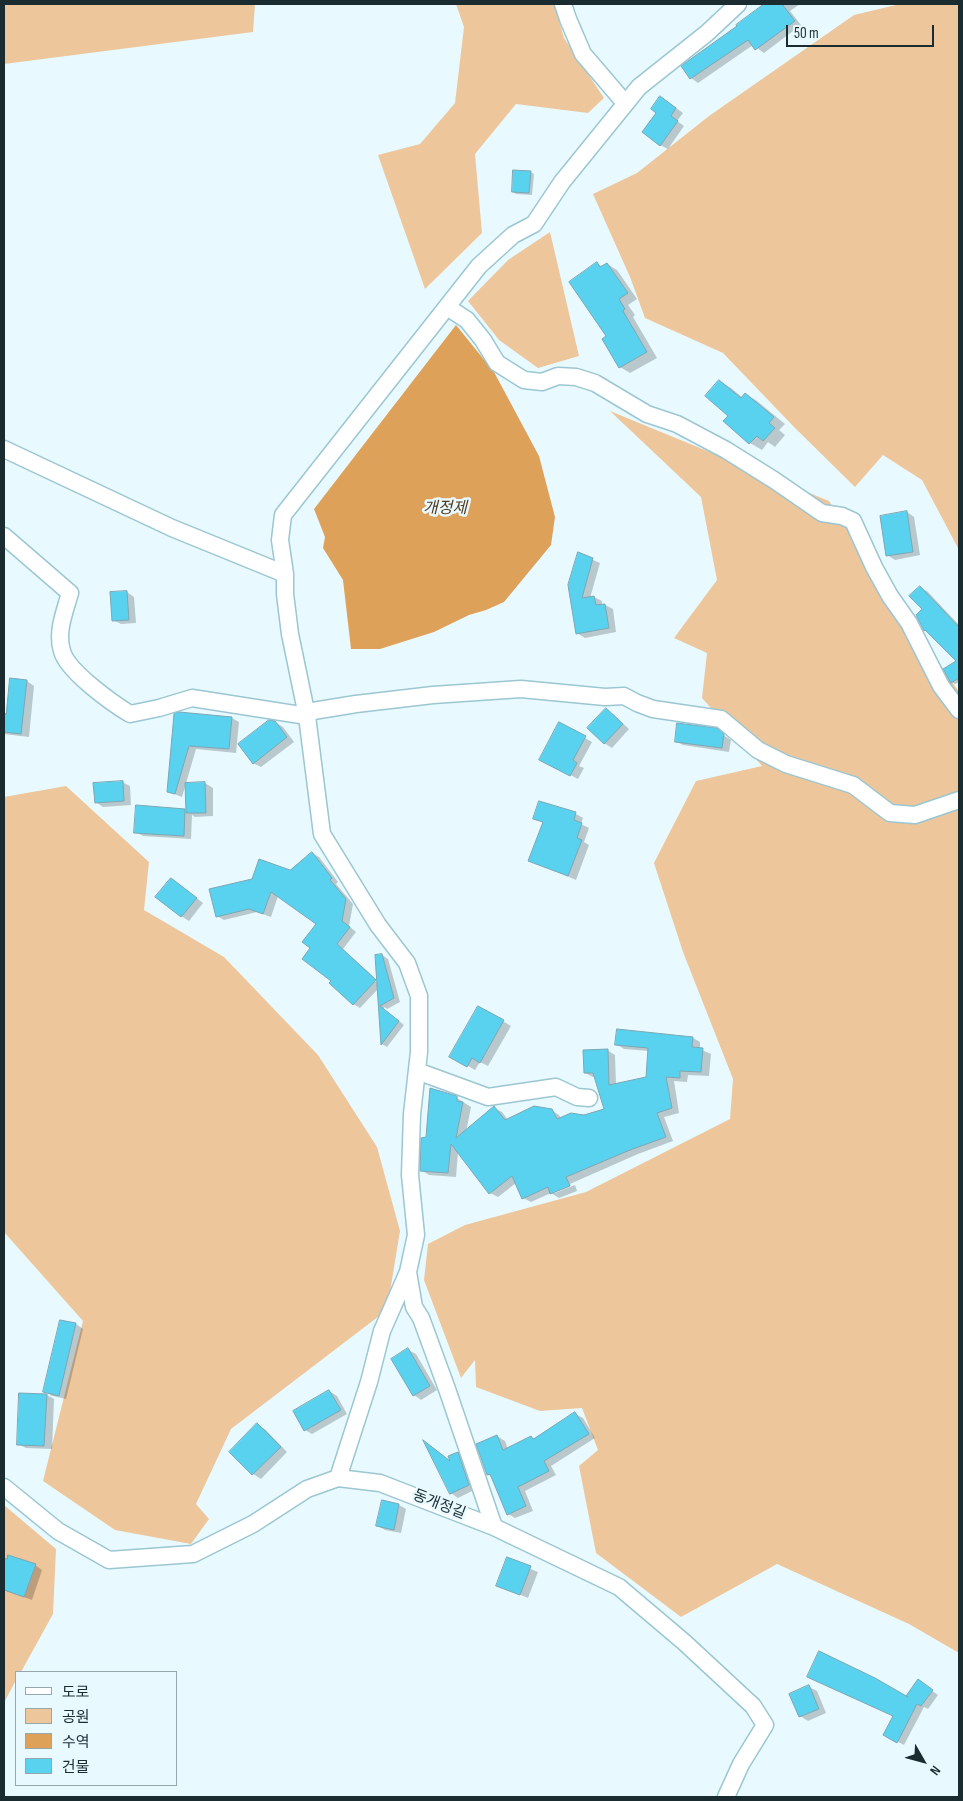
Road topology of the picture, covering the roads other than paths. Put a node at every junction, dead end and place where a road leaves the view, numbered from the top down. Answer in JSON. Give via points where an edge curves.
{"nodes":[{"id":1,"x":563,"y":4,"type":"edge"},
{"id":2,"x":738,"y":4,"type":"edge"},
{"id":3,"x":625,"y":103,"type":"junction"},
{"id":4,"x":447,"y":307,"type":"junction"},
{"id":5,"x":4,"y":449,"type":"edge"},
{"id":6,"x":4,"y":536,"type":"edge"},
{"id":7,"x":285,"y":574,"type":"junction"},
{"id":8,"x":959,"y":710,"type":"edge"},
{"id":9,"x":307,"y":716,"type":"junction"},
{"id":10,"x":959,"y":800,"type":"edge"},
{"id":11,"x":417,"y":1070,"type":"junction"},
{"id":12,"x":589,"y":1098,"type":"dead end"},
{"id":13,"x":408,"y":1272,"type":"junction"},
{"id":14,"x":338,"y":1478,"type":"junction"},
{"id":15,"x":4,"y":1487,"type":"edge"},
{"id":16,"x":494,"y":1527,"type":"junction"},
{"id":17,"x":726,"y":1797,"type":"edge"}],
"edges":[{"from":1,"to":3,"type":"street","via":[[583,54]]},
{"from":2,"to":3,"type":"street","via":[[708,33],[639,87]]},
{"from":3,"to":4,"type":"street","via":[[562,182],[534,224],[489,255]]},
{"from":4,"to":7,"type":"street","via":[[283,514],[280,540]]},
{"from":4,"to":8,"type":"street","via":[[466,320],[498,363],[524,380],[542,382],[558,376],[595,383],[647,414],[677,424],[726,450],[822,513],[853,521],[890,596],[909,624],[941,686]]},
{"from":5,"to":7,"type":"street","via":[[172,528]]},
{"from":6,"to":9,"type":"street","via":[[70,593],[60,627],[62,651],[70,665],[89,683],[130,714],[192,698]]},
{"from":7,"to":9,"type":"street","via":[[290,634]]},
{"from":9,"to":10,"type":"street","via":[[313,711],[356,704],[521,689],[624,696],[653,709],[721,719],[758,750],[786,764],[853,785],[890,813],[915,815]]},
{"from":9,"to":11,"type":"street","via":[[322,834],[378,925],[407,963],[419,996]]},
{"from":11,"to":12,"type":"street","via":[[488,1097],[556,1087],[576,1097]]},
{"from":11,"to":13,"type":"street","via":[[410,1175],[416,1235]]},
{"from":13,"to":14,"type":"street","via":[[382,1331]]},
{"from":13,"to":16,"type":"street","via":[[414,1307],[447,1389]]},
{"from":14,"to":15,"type":"street","name":"동개정길","via":[[307,1490],[253,1524],[193,1554],[109,1560],[58,1531]]},
{"from":14,"to":16,"type":"street","name":"동개정길","via":[[380,1483]]},
{"from":16,"to":17,"type":"street","name":"동개정길","via":[[619,1587],[753,1706],[765,1725],[741,1764]]}]}
